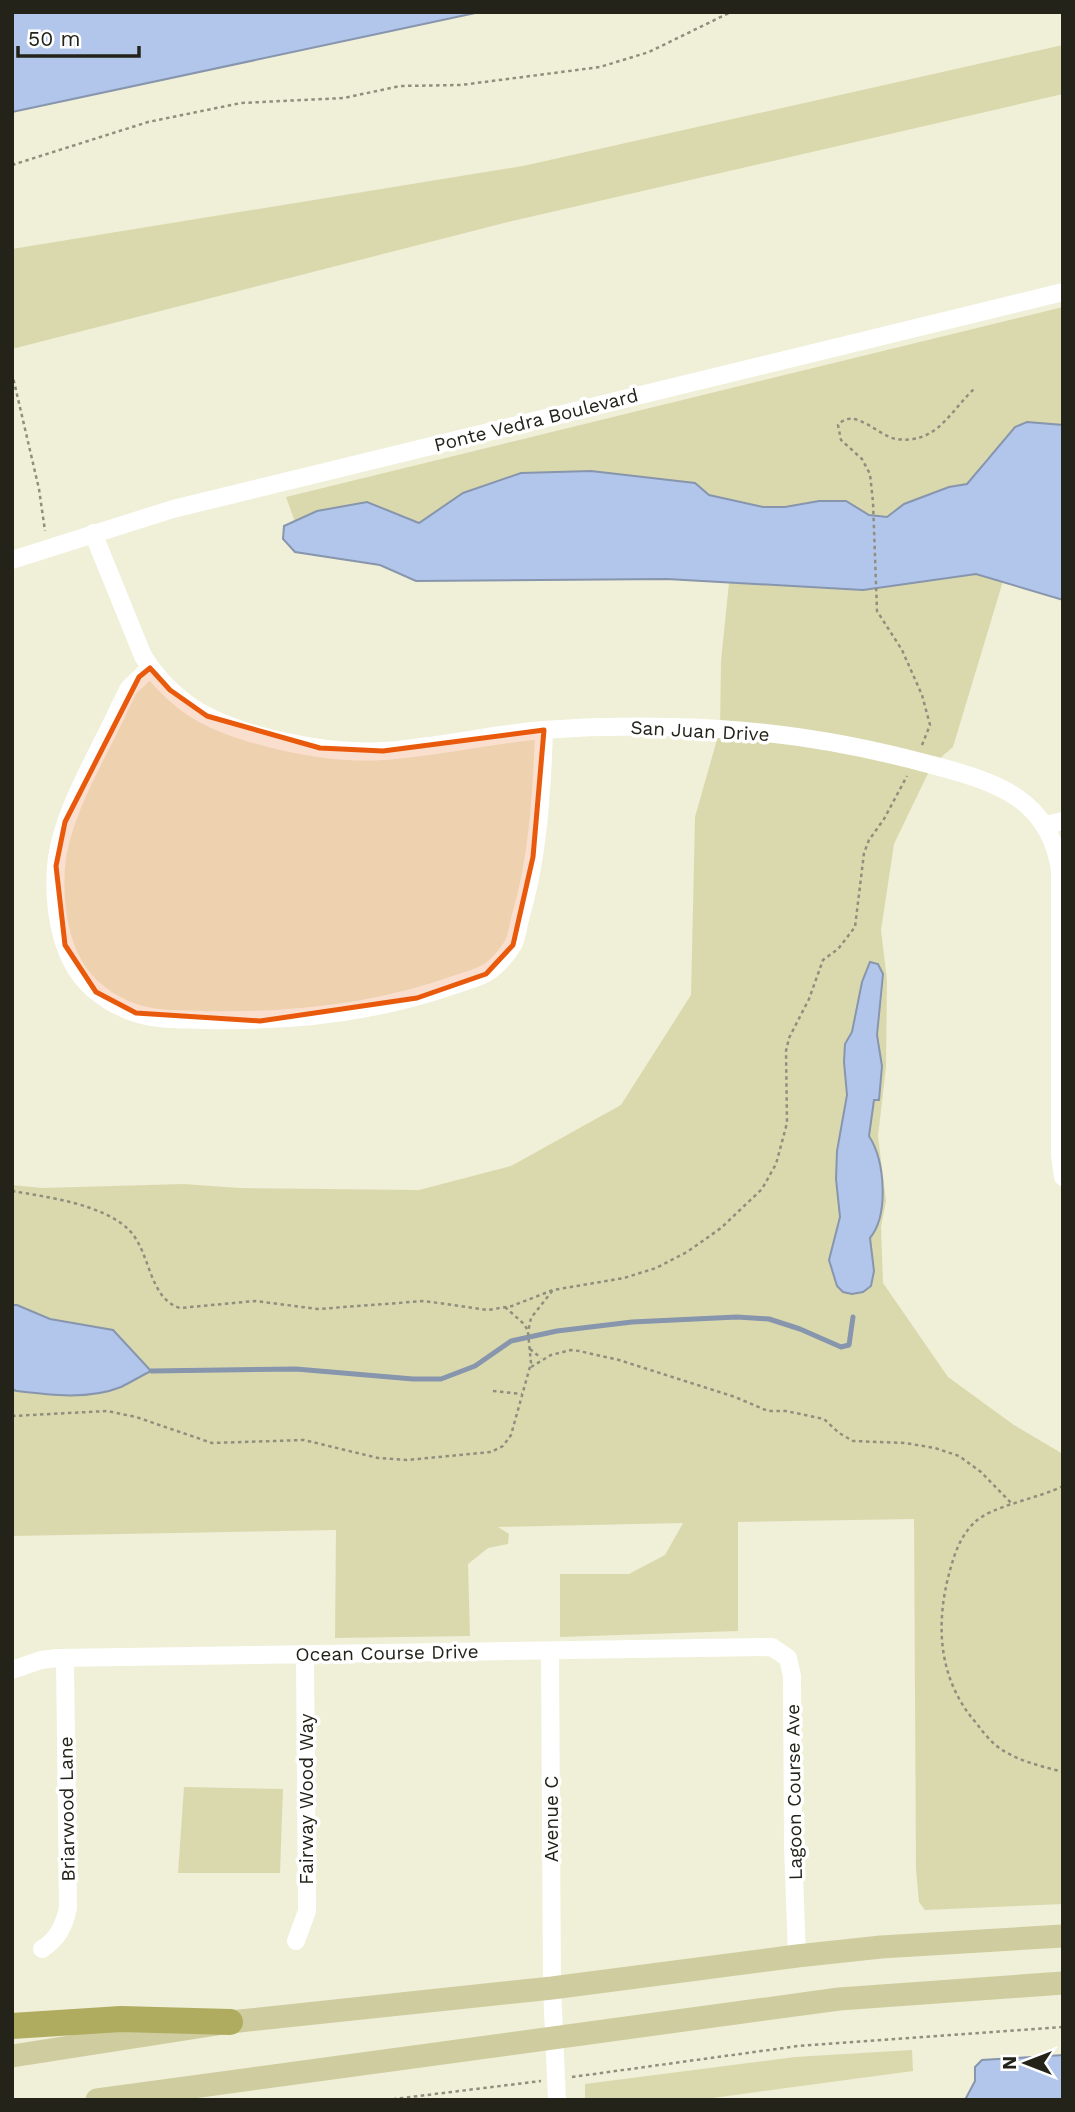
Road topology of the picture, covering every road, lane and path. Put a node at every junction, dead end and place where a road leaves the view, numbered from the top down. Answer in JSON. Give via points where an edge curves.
{"nodes":[{"id":1,"x":731,"y":12,"type":"edge"},
{"id":2,"x":12,"y":165,"type":"edge"},
{"id":3,"x":1063,"y":292,"type":"edge"},
{"id":4,"x":12,"y":373,"type":"edge"},
{"id":5,"x":975,"y":388,"type":"dead end"},
{"id":6,"x":93,"y":533,"type":"junction"},
{"id":7,"x":46,"y":549,"type":"junction"},
{"id":8,"x":12,"y":560,"type":"edge"},
{"id":9,"x":150,"y":668,"type":"junction"},
{"id":10,"x":544,"y":730,"type":"junction"},
{"id":11,"x":916,"y":760,"type":"junction"},
{"id":12,"x":1054,"y":823,"type":"edge"},
{"id":13,"x":1063,"y":1177,"type":"edge"},
{"id":14,"x":12,"y":1191,"type":"edge"},
{"id":15,"x":553,"y":1290,"type":"junction"},
{"id":16,"x":505,"y":1307,"type":"junction"},
{"id":17,"x":527,"y":1332,"type":"junction"},
{"id":18,"x":530,"y":1349,"type":"junction"},
{"id":19,"x":541,"y":1359,"type":"junction"},
{"id":20,"x":529,"y":1368,"type":"junction"},
{"id":21,"x":493,"y":1391,"type":"dead end"},
{"id":22,"x":522,"y":1394,"type":"junction"},
{"id":23,"x":12,"y":1416,"type":"edge"},
{"id":24,"x":1062,"y":1488,"type":"edge"},
{"id":25,"x":1013,"y":1505,"type":"junction"},
{"id":26,"x":763,"y":1646,"type":"joint"},
{"id":27,"x":550,"y":1651,"type":"junction"},
{"id":28,"x":305,"y":1655,"type":"junction"},
{"id":29,"x":65,"y":1658,"type":"junction"},
{"id":30,"x":12,"y":1670,"type":"edge"},
{"id":31,"x":1063,"y":1772,"type":"edge"},
{"id":32,"x":1063,"y":1936,"type":"edge"},
{"id":33,"x":296,"y":1941,"type":"dead end"},
{"id":34,"x":42,"y":1950,"type":"dead end"},
{"id":35,"x":797,"y":1955,"type":"junction"},
{"id":36,"x":1063,"y":1983,"type":"edge"},
{"id":37,"x":552,"y":1988,"type":"junction"},
{"id":38,"x":230,"y":2022,"type":"junction"},
{"id":39,"x":12,"y":2026,"type":"edge"},
{"id":40,"x":1063,"y":2027,"type":"edge"},
{"id":41,"x":554,"y":2036,"type":"junction"},
{"id":42,"x":12,"y":2056,"type":"edge"},
{"id":43,"x":556,"y":2079,"type":"junction"},
{"id":44,"x":97,"y":2100,"type":"edge"},
{"id":45,"x":386,"y":2100,"type":"edge"},
{"id":46,"x":557,"y":2100,"type":"edge"}],
"edges":[{"from":1,"to":2,"type":"path","via":[[649,52],[600,67],[461,85],[400,86],[344,98],[241,103],[148,122]]},
{"from":3,"to":6,"type":"street","name":"Ponte Vedra Boulevard","via":[[385,456]]},
{"from":4,"to":7,"type":"path","via":[[39,489]]},
{"from":5,"to":11,"type":"path","via":[[941,426],[922,437],[899,439],[847,419],[838,425],[841,440],[867,467],[873,502],[877,611],[902,650],[930,725]]},
{"from":6,"to":7,"type":"street","name":"Ponte Vedra Boulevard"},
{"from":6,"to":9,"type":"street","name":"San Juan Drive"},
{"from":7,"to":8,"type":"street","name":"Ponte Vedra Boulevard"},
{"from":9,"to":10,"type":"street","name":"San Juan Drive","via":[[170,690],[207,716],[320,748],[383,751]]},
{"from":9,"to":10,"type":"street","via":[[129,688],[65,822],[56,874],[57,914],[72,963],[96,992],[136,1013],[260,1021],[404,1001],[486,974],[513,945],[526,901]]},
{"from":10,"to":11,"type":"street","name":"San Juan Drive","via":[[671,727],[773,734]]},
{"from":11,"to":12,"type":"street","name":"San Juan Drive","via":[[1010,791]]},
{"from":11,"to":15,"type":"path","via":[[869,839],[855,927],[824,960],[789,1038],[787,1123],[762,1189],[687,1252],[656,1268]]},
{"from":12,"to":13,"type":"street","name":"San Juan Drive","via":[[1060,870]]},
{"from":14,"to":16,"type":"path","via":[[74,1204],[126,1227],[144,1252],[162,1298],[180,1308],[255,1301],[318,1309],[424,1301],[488,1310]]},
{"from":15,"to":16,"type":"path"},
{"from":15,"to":17,"type":"path","via":[[531,1318]]},
{"from":16,"to":17,"type":"path"},
{"from":17,"to":18,"type":"path"},
{"from":18,"to":19,"type":"path"},
{"from":18,"to":20,"type":"path"},
{"from":19,"to":20,"type":"path"},
{"from":19,"to":25,"type":"path","via":[[579,1351],[619,1360],[768,1411],[824,1419],[853,1441],[935,1448],[959,1456],[981,1472]]},
{"from":20,"to":22,"type":"path"},
{"from":21,"to":22,"type":"path"},
{"from":22,"to":23,"type":"path","via":[[511,1435],[503,1446],[491,1452],[407,1460],[363,1456],[304,1440],[212,1443],[107,1411]]},
{"from":24,"to":25,"type":"path"},
{"from":25,"to":31,"type":"path","via":[[977,1520],[960,1541],[941,1621],[946,1670],[963,1709],[998,1747]]},
{"from":26,"to":27,"type":"street","name":"Ocean Course Drive"},
{"from":26,"to":35,"type":"street","name":"Lagoon Course Ave","via":[[788,1658],[792,1676]]},
{"from":27,"to":28,"type":"street","name":"Ocean Course Drive"},
{"from":27,"to":37,"type":"street","name":"Avenue C"},
{"from":28,"to":29,"type":"street","name":"Ocean Course Drive"},
{"from":28,"to":33,"type":"street","name":"Fairway Wood Way","via":[[307,1911]]},
{"from":29,"to":30,"type":"street","name":"Ocean Course Drive"},
{"from":29,"to":34,"type":"street","name":"Briarwood Lane","via":[[68,1908],[57,1936]]},
{"from":32,"to":35,"type":"main road"},
{"from":35,"to":37,"type":"main road"},
{"from":36,"to":41,"type":"main road","via":[[839,1998]]},
{"from":37,"to":38,"type":"main road"},
{"from":37,"to":41,"type":"street","name":"Avenue C"},
{"from":38,"to":39,"type":"highway","via":[[121,2019]]},
{"from":38,"to":42,"type":"main road"},
{"from":40,"to":43,"type":"path","via":[[798,2046]]},
{"from":41,"to":43,"type":"street","name":"Avenue C"},
{"from":41,"to":44,"type":"main road"},
{"from":43,"to":45,"type":"path"},
{"from":43,"to":46,"type":"street","name":"Avenue C"}]}
